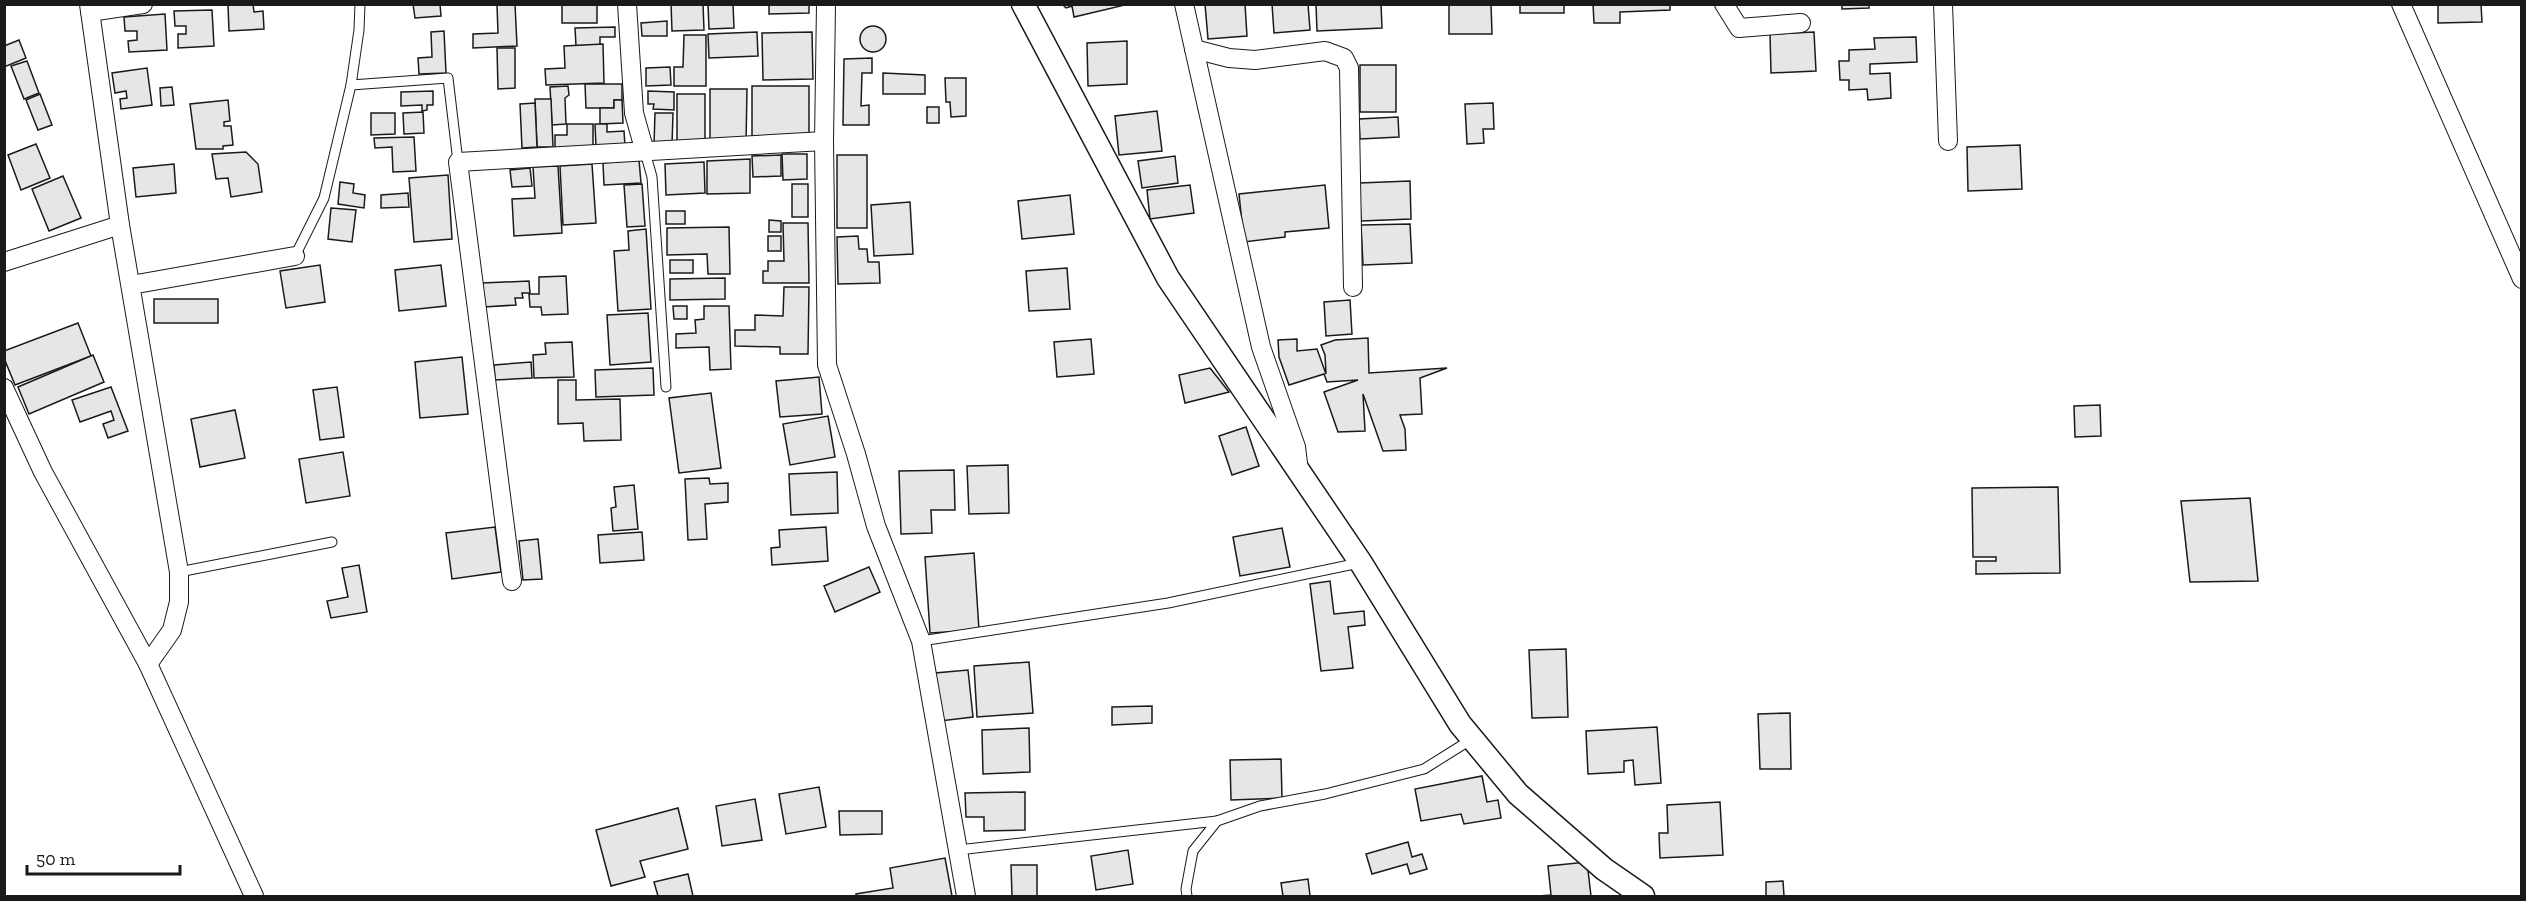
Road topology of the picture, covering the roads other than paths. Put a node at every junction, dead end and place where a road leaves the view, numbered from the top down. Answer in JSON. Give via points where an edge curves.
{"nodes":[{"id":1,"x":143,"y":4,"type":"edge"},
{"id":2,"x":360,"y":4,"type":"edge"},
{"id":3,"x":627,"y":4,"type":"edge"},
{"id":4,"x":826,"y":4,"type":"edge"},
{"id":5,"x":1023,"y":4,"type":"edge"},
{"id":6,"x":1184,"y":4,"type":"edge"},
{"id":7,"x":1724,"y":4,"type":"edge"},
{"id":8,"x":1943,"y":4,"type":"edge"},
{"id":9,"x":2401,"y":4,"type":"edge"},
{"id":10,"x":90,"y":8,"type":"edge"},
{"id":11,"x":1800,"y":22,"type":"dead end"},
{"id":12,"x":1194,"y":49,"type":"junction"},
{"id":13,"x":351,"y":85,"type":"junction"},
{"id":14,"x":824,"y":141,"type":"junction"},
{"id":15,"x":1948,"y":141,"type":"dead end"},
{"id":16,"x":645,"y":152,"type":"junction"},
{"id":17,"x":458,"y":162,"type":"junction"},
{"id":18,"x":120,"y":225,"type":"junction"},
{"id":19,"x":296,"y":256,"type":"joint"},
{"id":20,"x":4,"y":262,"type":"edge"},
{"id":21,"x":2522,"y":279,"type":"edge"},
{"id":22,"x":131,"y":285,"type":"junction"},
{"id":23,"x":1353,"y":287,"type":"dead end"},
{"id":24,"x":666,"y":387,"type":"dead end"},
{"id":25,"x":4,"y":388,"type":"edge"},
{"id":26,"x":1299,"y":472,"type":"junction"},
{"id":27,"x":332,"y":542,"type":"dead end"},
{"id":28,"x":1361,"y":563,"type":"junction"},
{"id":29,"x":179,"y":572,"type":"junction"},
{"id":30,"x":512,"y":581,"type":"dead end"},
{"id":31,"x":921,"y":641,"type":"junction"},
{"id":32,"x":148,"y":664,"type":"junction"},
{"id":33,"x":1472,"y":739,"type":"junction"},
{"id":34,"x":1217,"y":821,"type":"junction"},
{"id":35,"x":958,"y":850,"type":"junction"},
{"id":36,"x":254,"y":897,"type":"edge"},
{"id":37,"x":966,"y":897,"type":"edge"},
{"id":38,"x":1187,"y":897,"type":"edge"},
{"id":39,"x":1642,"y":897,"type":"edge"}],
"edges":[{"from":1,"to":10,"type":"street"},
{"from":2,"to":13,"type":"lane"},
{"from":3,"to":16,"type":"street","via":[[634,113]]},
{"from":4,"to":14,"type":"street"},
{"from":5,"to":26,"type":"street","via":[[1168,278]]},
{"from":6,"to":12,"type":"street"},
{"from":7,"to":11,"type":"street","via":[[1738,28]]},
{"from":8,"to":15,"type":"street"},
{"from":9,"to":21,"type":"street"},
{"from":10,"to":18,"type":"street"},
{"from":12,"to":23,"type":"street","via":[[1255,60],[1325,51],[1344,58],[1349,68]]},
{"from":12,"to":26,"type":"street","via":[[1261,347],[1296,447]]},
{"from":13,"to":17,"type":"lane","via":[[448,78]]},
{"from":13,"to":19,"type":"lane","via":[[324,198]]},
{"from":14,"to":16,"type":"street"},
{"from":14,"to":31,"type":"street","via":[[827,365],[876,526]]},
{"from":16,"to":17,"type":"street"},
{"from":16,"to":24,"type":"lane","via":[[652,177]]},
{"from":17,"to":30,"type":"street"},
{"from":18,"to":20,"type":"street"},
{"from":18,"to":22,"type":"street"},
{"from":19,"to":22,"type":"street"},
{"from":22,"to":29,"type":"street"},
{"from":25,"to":32,"type":"street","via":[[43,472]]},
{"from":26,"to":28,"type":"street"},
{"from":27,"to":29,"type":"lane"},
{"from":28,"to":31,"type":"lane","via":[[1168,603]]},
{"from":28,"to":33,"type":"street"},
{"from":29,"to":32,"type":"street","via":[[179,602],[172,630]]},
{"from":31,"to":35,"type":"street"},
{"from":32,"to":36,"type":"street"},
{"from":33,"to":34,"type":"lane","via":[[1424,769],[1260,806]]},
{"from":33,"to":39,"type":"street","via":[[1518,794]]},
{"from":34,"to":35,"type":"lane"},
{"from":34,"to":38,"type":"lane","via":[[1193,851]]},
{"from":35,"to":37,"type":"street"}]}
